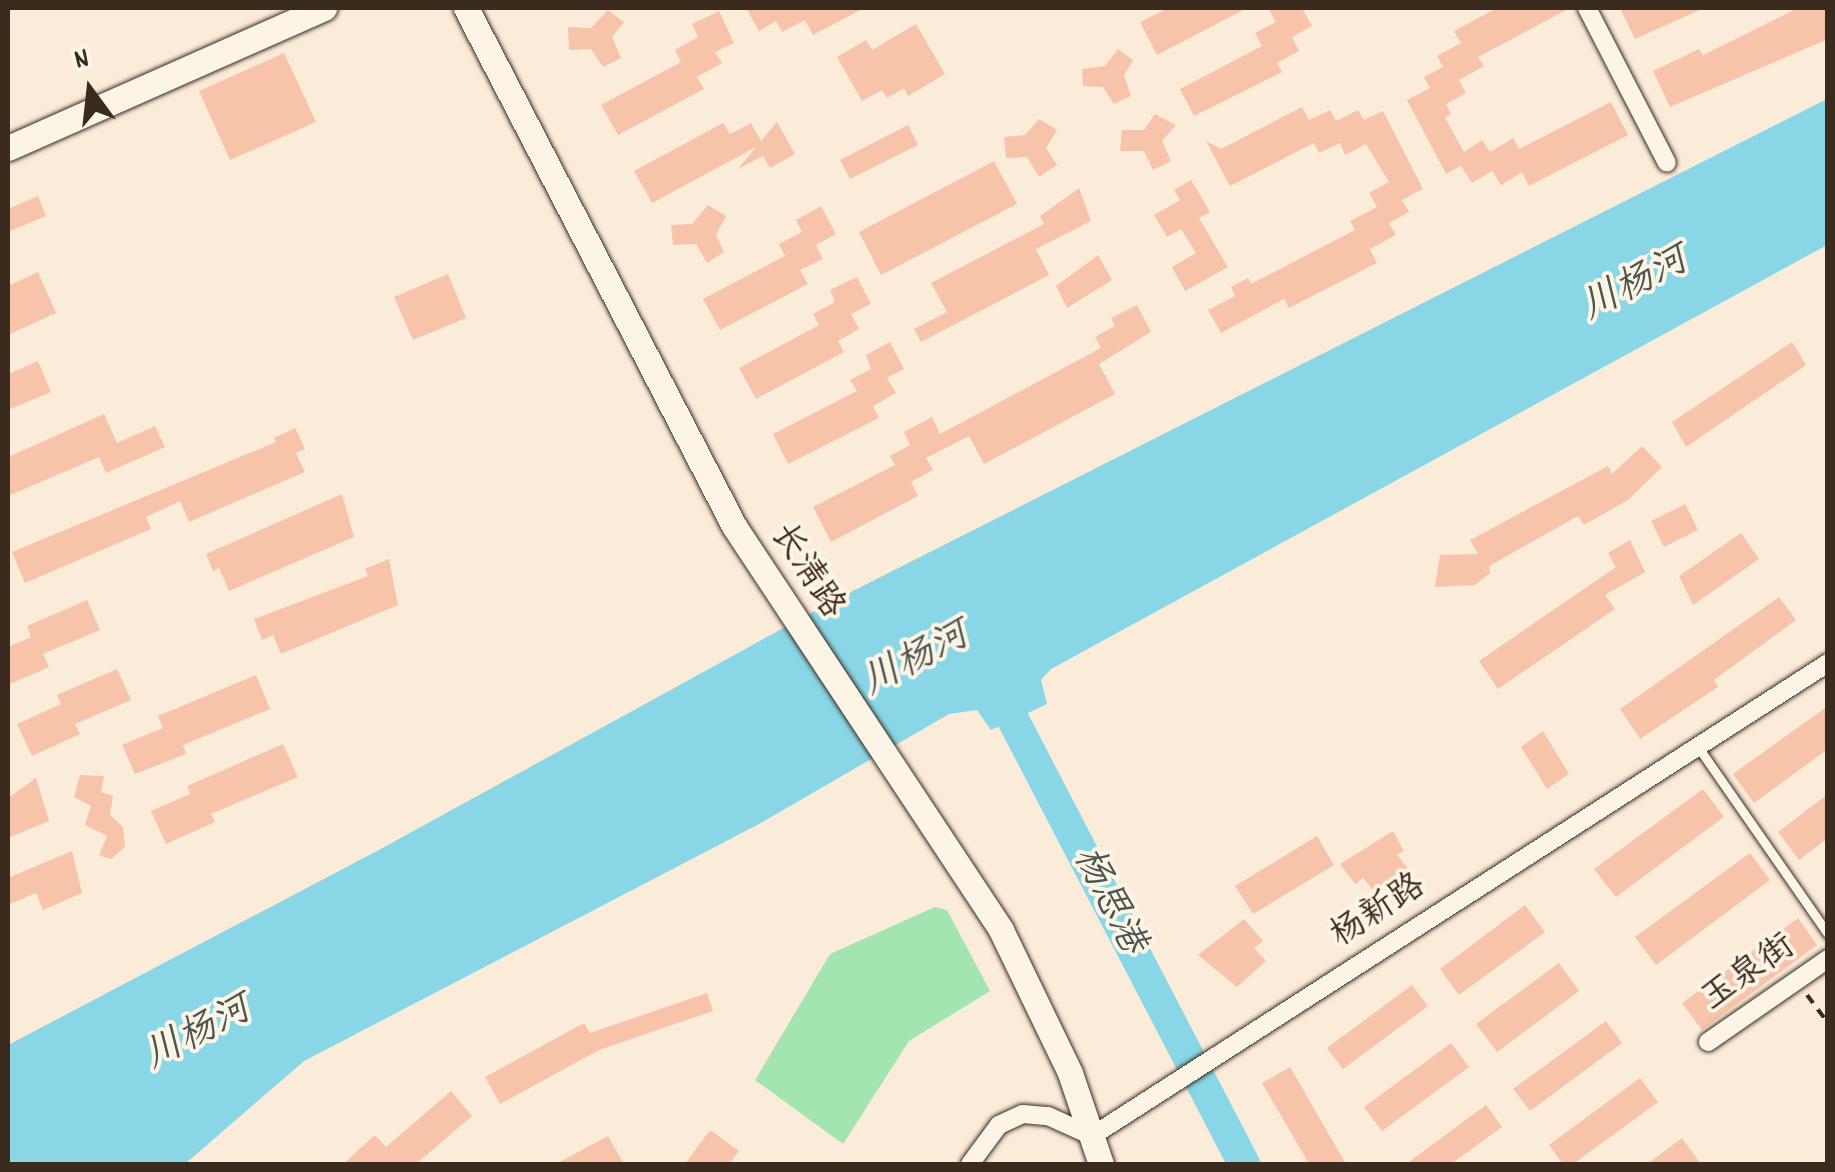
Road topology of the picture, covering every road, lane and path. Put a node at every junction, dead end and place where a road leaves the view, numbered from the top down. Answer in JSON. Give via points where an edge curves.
{"nodes":[{"id":1,"x":324,"y":8,"type":"edge"},
{"id":2,"x":466,"y":8,"type":"edge"},
{"id":3,"x":1587,"y":8,"type":"edge"},
{"id":4,"x":8,"y":148,"type":"edge"},
{"id":5,"x":1667,"y":163,"type":"dead end"},
{"id":6,"x":1828,"y":663,"type":"edge"},
{"id":7,"x":1697,"y":746,"type":"junction"},
{"id":8,"x":1828,"y":934,"type":"edge"},
{"id":9,"x":1828,"y":959,"type":"edge"},
{"id":10,"x":1798,"y":983,"type":"junction"},
{"id":11,"x":1828,"y":1023,"type":"edge"},
{"id":12,"x":1708,"y":1042,"type":"dead end"},
{"id":13,"x":1092,"y":1136,"type":"junction"},
{"id":14,"x":970,"y":1164,"type":"edge"},
{"id":15,"x":1100,"y":1164,"type":"edge"}],
"edges":[{"from":1,"to":4,"type":"main road"},
{"from":2,"to":13,"type":"main road","name":"长清路","via":[[691,450],[780,598],[1002,930],[1070,1073]]},
{"from":3,"to":5,"type":"street"},
{"from":6,"to":7,"type":"street","name":"杨新路"},
{"from":7,"to":8,"type":"lane"},
{"from":7,"to":13,"type":"street","name":"杨新路"},
{"from":9,"to":10,"type":"street","name":"玉泉街"},
{"from":10,"to":11,"type":"path"},
{"from":10,"to":12,"type":"street","name":"玉泉街"},
{"from":13,"to":14,"type":"street","via":[[1048,1116],[1023,1114],[999,1124]]},
{"from":13,"to":15,"type":"main road","name":"长清路"}]}
